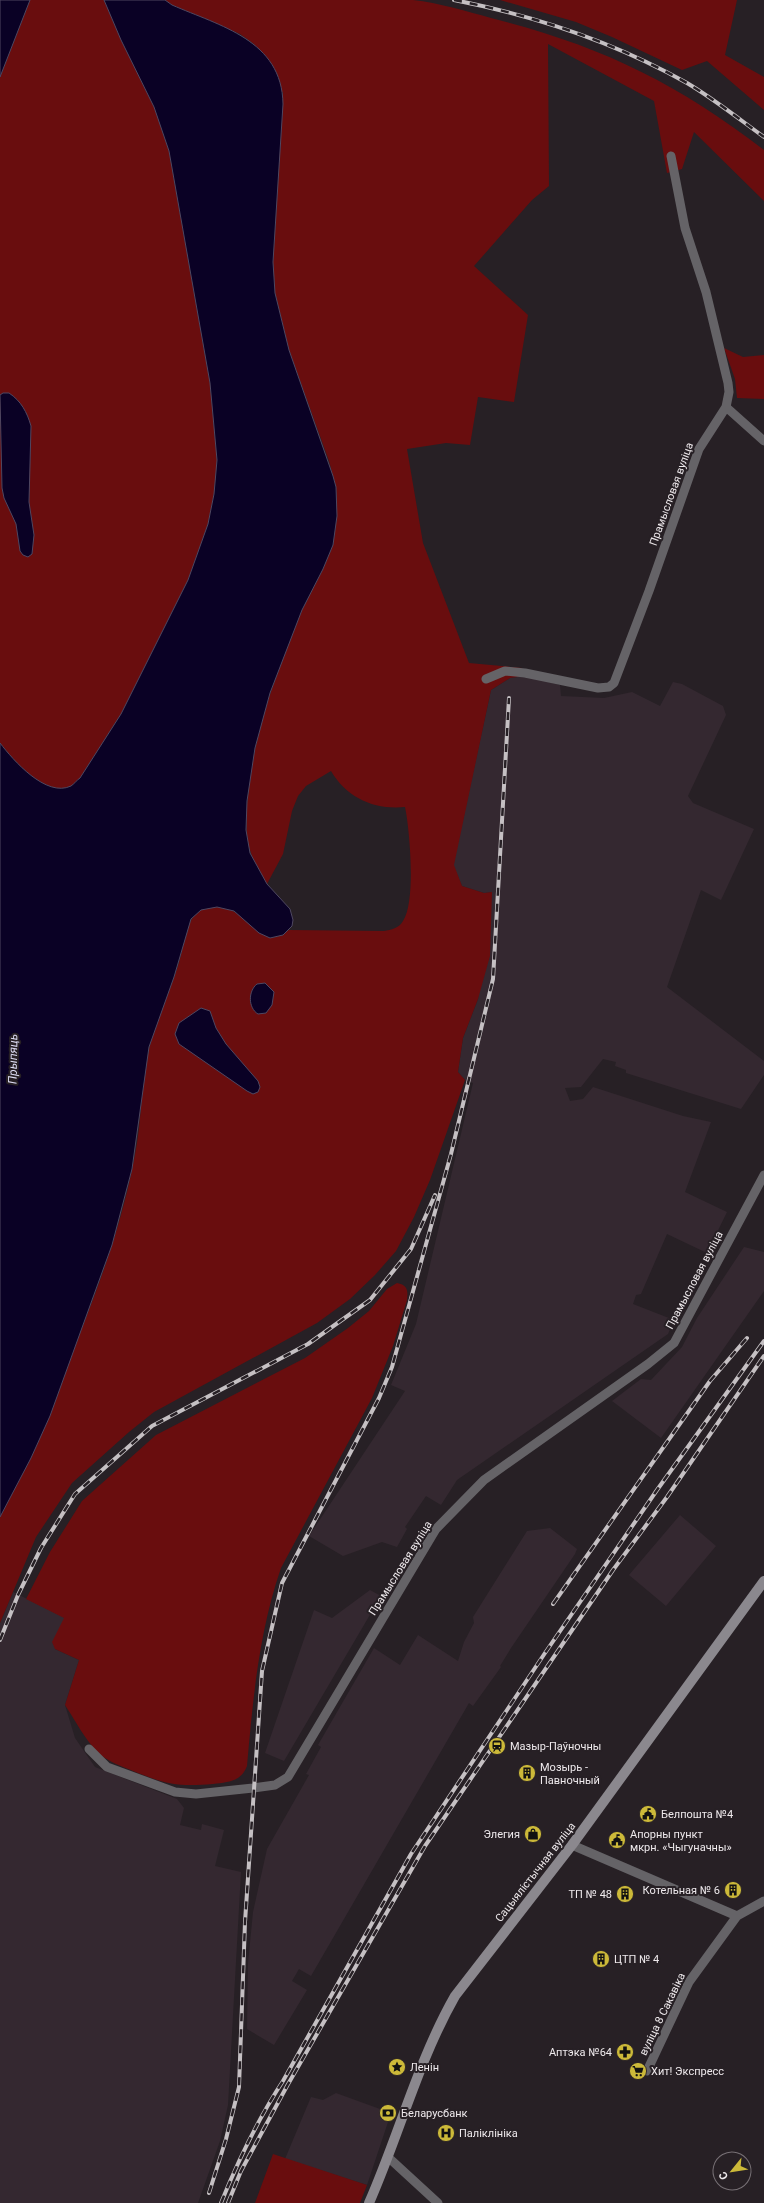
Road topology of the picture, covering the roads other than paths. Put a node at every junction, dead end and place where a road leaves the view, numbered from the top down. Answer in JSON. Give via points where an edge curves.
{"nodes":[{"id":1,"x":671,"y":156,"type":"dead end"},
{"id":2,"x":726,"y":407,"type":"junction"},
{"id":3,"x":764,"y":441,"type":"edge"},
{"id":4,"x":486,"y":679,"type":"dead end"},
{"id":5,"x":764,"y":1175,"type":"edge"},
{"id":6,"x":764,"y":1581,"type":"edge"},
{"id":7,"x":89,"y":1749,"type":"dead end"},
{"id":8,"x":572,"y":1845,"type":"junction"},
{"id":9,"x":764,"y":1901,"type":"edge"},
{"id":10,"x":737,"y":1916,"type":"junction"},
{"id":11,"x":647,"y":2071,"type":"dead end"},
{"id":12,"x":389,"y":2158,"type":"junction"},
{"id":13,"x":369,"y":2203,"type":"edge"},
{"id":14,"x":438,"y":2203,"type":"edge"}],
"edges":[{"from":1,"to":2,"type":"street","name":"Прамысловая вуліца","via":[[685,228],[706,292],[728,382]]},
{"from":2,"to":3,"type":"street"},
{"from":2,"to":4,"type":"street","name":"Прамысловая вуліца","via":[[699,449],[614,683],[609,687],[598,688],[525,673],[505,672]]},
{"from":5,"to":7,"type":"street","name":"Прамысловая вуліца","via":[[674,1343],[484,1480],[436,1530],[288,1777],[275,1784],[253,1788],[196,1794],[174,1792],[107,1767]]},
{"from":6,"to":8,"type":"street","name":"Сацыялістычная вуліца"},
{"from":8,"to":10,"type":"street"},
{"from":8,"to":12,"type":"street","name":"Сацыялістычная вуліца","via":[[455,1996],[441,2020],[423,2063]]},
{"from":9,"to":10,"type":"street","name":"вуліца 8 Сакавіка"},
{"from":10,"to":11,"type":"street","name":"вуліца 8 Сакавіка","via":[[689,1982]]},
{"from":12,"to":13,"type":"street","name":"Сацыялістычная вуліца"},
{"from":12,"to":14,"type":"street"}]}
